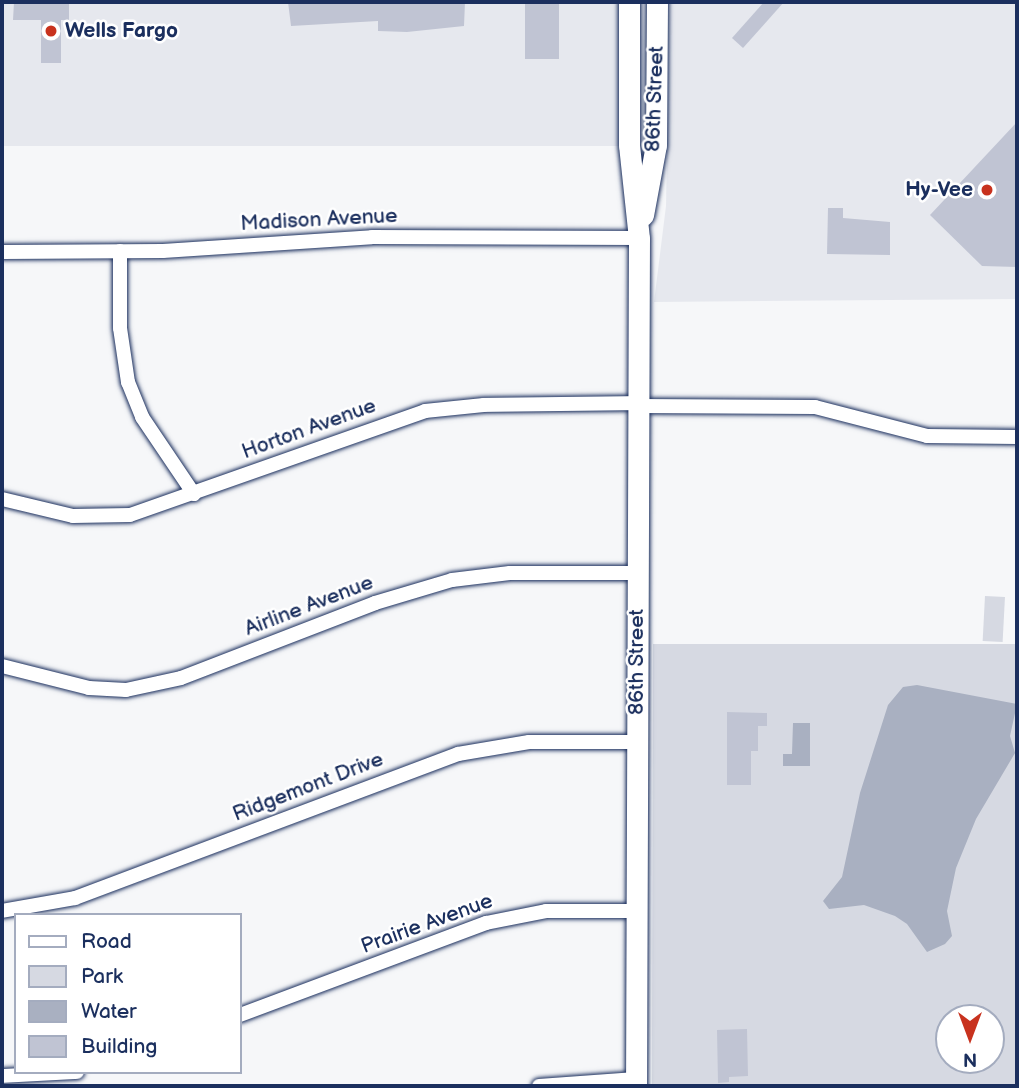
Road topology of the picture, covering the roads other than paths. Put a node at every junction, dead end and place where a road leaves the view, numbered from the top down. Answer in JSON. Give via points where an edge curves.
{"nodes":[{"id":1,"x":629,"y":2,"type":"edge"},
{"id":2,"x":657,"y":2,"type":"edge"},
{"id":3,"x":639,"y":238,"type":"junction"},
{"id":4,"x":2,"y":251,"type":"edge"},
{"id":5,"x":120,"y":251,"type":"junction"},
{"id":6,"x":638,"y":404,"type":"junction"},
{"id":7,"x":1017,"y":437,"type":"edge"},
{"id":8,"x":194,"y":494,"type":"junction"},
{"id":9,"x":2,"y":499,"type":"edge"},
{"id":10,"x":638,"y":573,"type":"junction"},
{"id":11,"x":2,"y":666,"type":"edge"},
{"id":12,"x":637,"y":742,"type":"junction"},
{"id":13,"x":2,"y":911,"type":"edge"},
{"id":14,"x":636,"y":911,"type":"junction"},
{"id":15,"x":242,"y":1014,"type":"edge"},
{"id":16,"x":40,"y":1074,"type":"edge"},
{"id":17,"x":2,"y":1076,"type":"edge"},
{"id":18,"x":636,"y":1082,"type":"edge"},
{"id":19,"x":539,"y":1086,"type":"edge"}],
"edges":[{"from":1,"to":3,"type":"main road","name":"86th Street","via":[[629,145]]},
{"from":2,"to":3,"type":"main road","name":"86th Street","via":[[656,145]]},
{"from":3,"to":5,"type":"street","name":"Madison Avenue","via":[[372,237]]},
{"from":3,"to":6,"type":"main road","name":"86th Street"},
{"from":4,"to":5,"type":"street","name":"Madison Avenue"},
{"from":5,"to":8,"type":"street","via":[[120,328],[128,382],[142,417]]},
{"from":6,"to":7,"type":"street","name":"Horton Avenue","via":[[815,407],[927,436]]},
{"from":6,"to":8,"type":"street","name":"Horton Avenue","via":[[484,405],[425,411]]},
{"from":6,"to":10,"type":"main road","name":"86th Street"},
{"from":8,"to":9,"type":"street","name":"Horton Avenue","via":[[130,515],[92,518]]},
{"from":10,"to":11,"type":"street","name":"Airline Avenue","via":[[510,573],[452,580],[388,598],[181,678],[126,690],[89,688]]},
{"from":10,"to":12,"type":"main road","name":"86th Street"},
{"from":12,"to":13,"type":"street","name":"Ridgemont Drive","via":[[529,742],[458,754],[75,898]]},
{"from":12,"to":14,"type":"main road","name":"86th Street"},
{"from":14,"to":15,"type":"street","name":"Prairie Avenue","via":[[546,911],[486,923]]},
{"from":14,"to":18,"type":"main road","name":"86th Street"},
{"from":16,"to":17,"type":"street"},
{"from":18,"to":19,"type":"street"}]}
